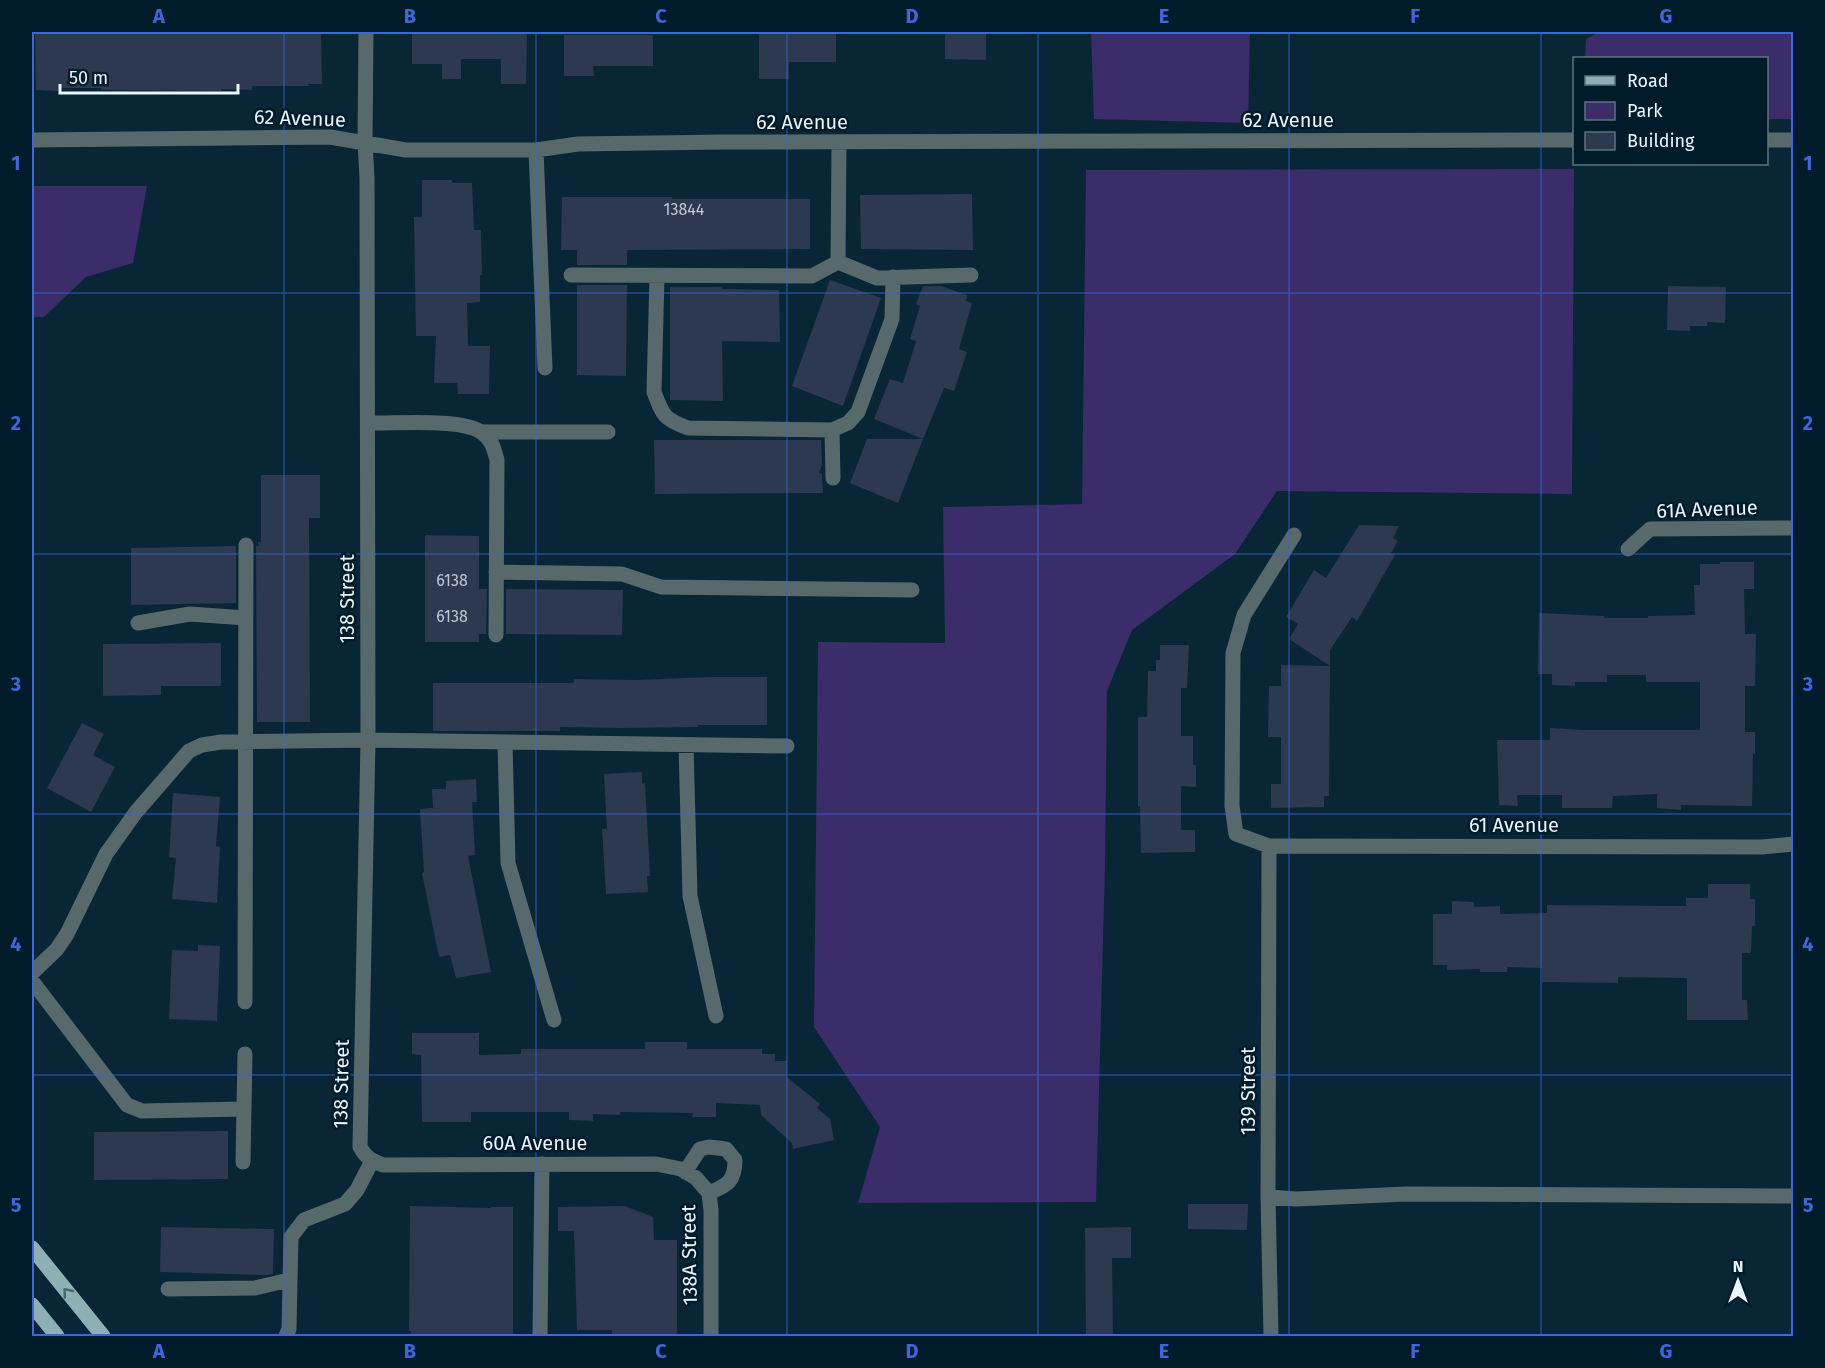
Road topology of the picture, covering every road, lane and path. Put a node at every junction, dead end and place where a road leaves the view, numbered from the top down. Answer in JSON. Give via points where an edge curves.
{"nodes":[{"id":1,"x":366,"y":32,"type":"edge"},
{"id":2,"x":32,"y":140,"type":"edge"},
{"id":3,"x":1573,"y":140,"type":"edge"},
{"id":4,"x":1768,"y":140,"type":"edge"},
{"id":5,"x":1794,"y":140,"type":"edge"},
{"id":6,"x":365,"y":142,"type":"junction"},
{"id":7,"x":839,"y":143,"type":"junction"},
{"id":8,"x":536,"y":150,"type":"junction"},
{"id":9,"x":838,"y":262,"type":"junction"},
{"id":10,"x":571,"y":275,"type":"dead end"},
{"id":11,"x":971,"y":275,"type":"dead end"},
{"id":12,"x":657,"y":276,"type":"junction"},
{"id":13,"x":893,"y":277,"type":"junction"},
{"id":14,"x":545,"y":368,"type":"dead end"},
{"id":15,"x":368,"y":423,"type":"junction"},
{"id":16,"x":832,"y":430,"type":"junction"},
{"id":17,"x":482,"y":432,"type":"junction"},
{"id":18,"x":608,"y":432,"type":"dead end"},
{"id":19,"x":833,"y":478,"type":"dead end"},
{"id":20,"x":1794,"y":528,"type":"edge"},
{"id":21,"x":1294,"y":535,"type":"dead end"},
{"id":22,"x":246,"y":544,"type":"dead end"},
{"id":23,"x":1628,"y":549,"type":"dead end"},
{"id":24,"x":496,"y":572,"type":"junction"},
{"id":25,"x":912,"y":590,"type":"dead end"},
{"id":26,"x":246,"y":618,"type":"junction"},
{"id":27,"x":138,"y":623,"type":"dead end"},
{"id":28,"x":496,"y":635,"type":"dead end"},
{"id":29,"x":368,"y":740,"type":"junction"},
{"id":30,"x":246,"y":742,"type":"junction"},
{"id":31,"x":505,"y":742,"type":"junction"},
{"id":32,"x":686,"y":745,"type":"junction"},
{"id":33,"x":787,"y":746,"type":"dead end"},
{"id":34,"x":1794,"y":844,"type":"edge"},
{"id":35,"x":1269,"y":846,"type":"junction"},
{"id":36,"x":32,"y":973,"type":"edge"},
{"id":37,"x":32,"y":981,"type":"edge"},
{"id":38,"x":245,"y":1002,"type":"dead end"},
{"id":39,"x":716,"y":1016,"type":"dead end"},
{"id":40,"x":554,"y":1020,"type":"dead end"},
{"id":41,"x":245,"y":1054,"type":"dead end"},
{"id":42,"x":244,"y":1109,"type":"junction"},
{"id":43,"x":372,"y":1161,"type":"junction"},
{"id":44,"x":243,"y":1162,"type":"dead end"},
{"id":45,"x":542,"y":1164,"type":"junction"},
{"id":46,"x":691,"y":1175,"type":"junction"},
{"id":47,"x":709,"y":1193,"type":"junction"},
{"id":48,"x":1794,"y":1196,"type":"edge"},
{"id":49,"x":1268,"y":1197,"type":"junction"},
{"id":50,"x":32,"y":1248,"type":"edge"},
{"id":51,"x":289,"y":1280,"type":"junction"},
{"id":52,"x":168,"y":1289,"type":"dead end"},
{"id":53,"x":32,"y":1305,"type":"edge"},
{"id":54,"x":57,"y":1336,"type":"edge"},
{"id":55,"x":103,"y":1336,"type":"edge"},
{"id":56,"x":286,"y":1336,"type":"edge"},
{"id":57,"x":540,"y":1336,"type":"edge"},
{"id":58,"x":711,"y":1336,"type":"edge"},
{"id":59,"x":1270,"y":1336,"type":"edge"}],
"edges":[{"from":1,"to":6,"type":"street","name":"138 Street"},
{"from":2,"to":6,"type":"street","name":"62 Avenue","via":[[330,137]]},
{"from":3,"to":7,"type":"street","name":"62 Avenue"},
{"from":4,"to":5,"type":"street"},
{"from":6,"to":8,"type":"street","name":"62 Avenue","via":[[406,150]]},
{"from":6,"to":15,"type":"street","name":"138 Street"},
{"from":7,"to":8,"type":"street","name":"62 Avenue","via":[[578,144]]},
{"from":7,"to":9,"type":"street"},
{"from":8,"to":14,"type":"street"},
{"from":9,"to":12,"type":"street","via":[[812,276]]},
{"from":9,"to":13,"type":"street","via":[[877,278]]},
{"from":10,"to":12,"type":"street"},
{"from":11,"to":13,"type":"street"},
{"from":12,"to":16,"type":"street","via":[[654,392],[669,421],[688,428]]},
{"from":13,"to":16,"type":"street","via":[[892,319],[858,412],[848,423]]},
{"from":15,"to":17,"type":"street","via":[[457,425]]},
{"from":15,"to":29,"type":"street","name":"138 Street"},
{"from":16,"to":19,"type":"street"},
{"from":17,"to":18,"type":"street"},
{"from":17,"to":24,"type":"street","via":[[492,443],[497,460]]},
{"from":20,"to":23,"type":"street","name":"61A Avenue","via":[[1650,530]]},
{"from":21,"to":35,"type":"street","name":"61 Avenue","via":[[1244,615],[1233,653],[1232,806],[1236,834]]},
{"from":22,"to":26,"type":"street"},
{"from":24,"to":25,"type":"street","via":[[622,574],[661,587]]},
{"from":24,"to":28,"type":"street"},
{"from":26,"to":27,"type":"street","via":[[190,614]]},
{"from":26,"to":30,"type":"street"},
{"from":29,"to":30,"type":"street"},
{"from":29,"to":31,"type":"street"},
{"from":29,"to":43,"type":"street","name":"138 Street","via":[[360,1148]]},
{"from":30,"to":36,"type":"street","via":[[221,742],[189,751],[106,854],[62,941]]},
{"from":30,"to":38,"type":"street"},
{"from":31,"to":32,"type":"street"},
{"from":31,"to":40,"type":"street","via":[[508,863]]},
{"from":32,"to":33,"type":"street"},
{"from":32,"to":39,"type":"street","via":[[690,896]]},
{"from":34,"to":35,"type":"street","name":"61 Avenue"},
{"from":35,"to":49,"type":"street","name":"139 Street"},
{"from":37,"to":42,"type":"street","via":[[127,1105],[142,1111]]},
{"from":41,"to":42,"type":"street"},
{"from":42,"to":44,"type":"street"},
{"from":43,"to":45,"type":"street","name":"60A Avenue","via":[[382,1165]]},
{"from":43,"to":51,"type":"street","via":[[345,1204],[304,1220],[291,1237]]},
{"from":45,"to":46,"type":"street","name":"60A Avenue","via":[[656,1164]]},
{"from":45,"to":57,"type":"street"},
{"from":46,"to":47,"type":"street","name":"138A Street"},
{"from":46,"to":47,"type":"street","via":[[700,1149],[726,1149],[735,1160],[735,1173],[727,1185]]},
{"from":47,"to":58,"type":"street","name":"138A Street"},
{"from":48,"to":49,"type":"street"},
{"from":49,"to":59,"type":"street","name":"139 Street"},
{"from":55,"to":50,"type":"main road","one_way":true},
{"from":51,"to":52,"type":"street","via":[[255,1288]]},
{"from":51,"to":56,"type":"street"},
{"from":53,"to":54,"type":"main road"}]}
